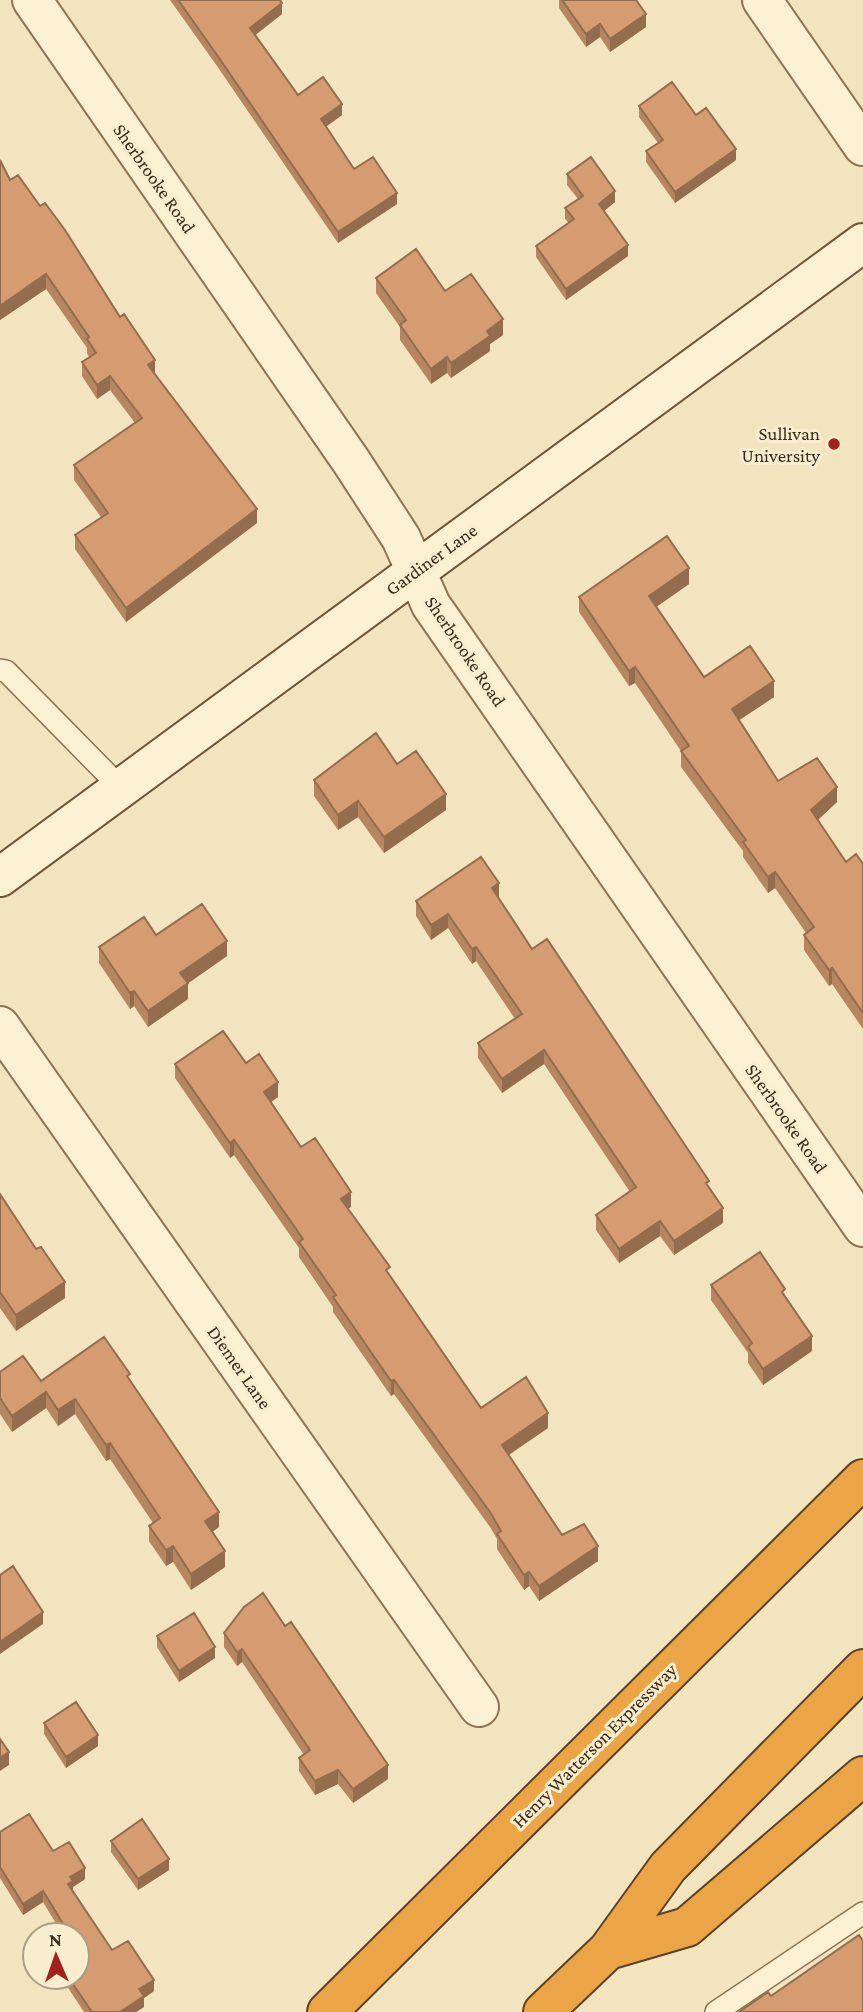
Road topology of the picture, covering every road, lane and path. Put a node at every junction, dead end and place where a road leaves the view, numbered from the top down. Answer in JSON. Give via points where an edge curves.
{"nodes":[{"id":1,"x":32,"y":0,"type":"edge"},
{"id":2,"x":762,"y":0,"type":"edge"},
{"id":3,"x":863,"y":146,"type":"edge"},
{"id":4,"x":863,"y":243,"type":"edge"},
{"id":5,"x":416,"y":569,"type":"junction"},
{"id":6,"x":0,"y":670,"type":"edge"},
{"id":7,"x":120,"y":787,"type":"junction"},
{"id":8,"x":0,"y":877,"type":"edge"},
{"id":9,"x":0,"y":1026,"type":"edge"},
{"id":10,"x":863,"y":1227,"type":"edge"},
{"id":11,"x":863,"y":1479,"type":"edge"},
{"id":12,"x":863,"y":1670,"type":"edge"},
{"id":13,"x":479,"y":1707,"type":"dead end"},
{"id":14,"x":863,"y":1776,"type":"edge"},
{"id":15,"x":863,"y":1913,"type":"edge"},
{"id":16,"x":608,"y":1950,"type":"junction"},
{"id":17,"x":327,"y":2012,"type":"edge"},
{"id":18,"x":543,"y":2012,"type":"edge"},
{"id":19,"x":716,"y":2012,"type":"edge"}],
"edges":[{"from":1,"to":5,"type":"street","name":"Sherbrooke Road","via":[[351,461]]},
{"from":2,"to":3,"type":"street"},
{"from":4,"to":5,"type":"street","name":"Gardiner Lane"},
{"from":5,"to":7,"type":"street","name":"Gardiner Lane"},
{"from":5,"to":10,"type":"street","name":"Sherbrooke Road","via":[[431,604]]},
{"from":6,"to":7,"type":"lane"},
{"from":7,"to":8,"type":"street","name":"Gardiner Lane"},
{"from":9,"to":13,"type":"street","name":"Diemer Lane"},
{"from":11,"to":17,"type":"highway","name":"Henry Watterson Expressway"},
{"from":12,"to":16,"type":"highway","via":[[668,1867]]},
{"from":14,"to":16,"type":"highway","via":[[687,1927]]},
{"from":15,"to":19,"type":"lane"},
{"from":16,"to":18,"type":"highway"}]}
